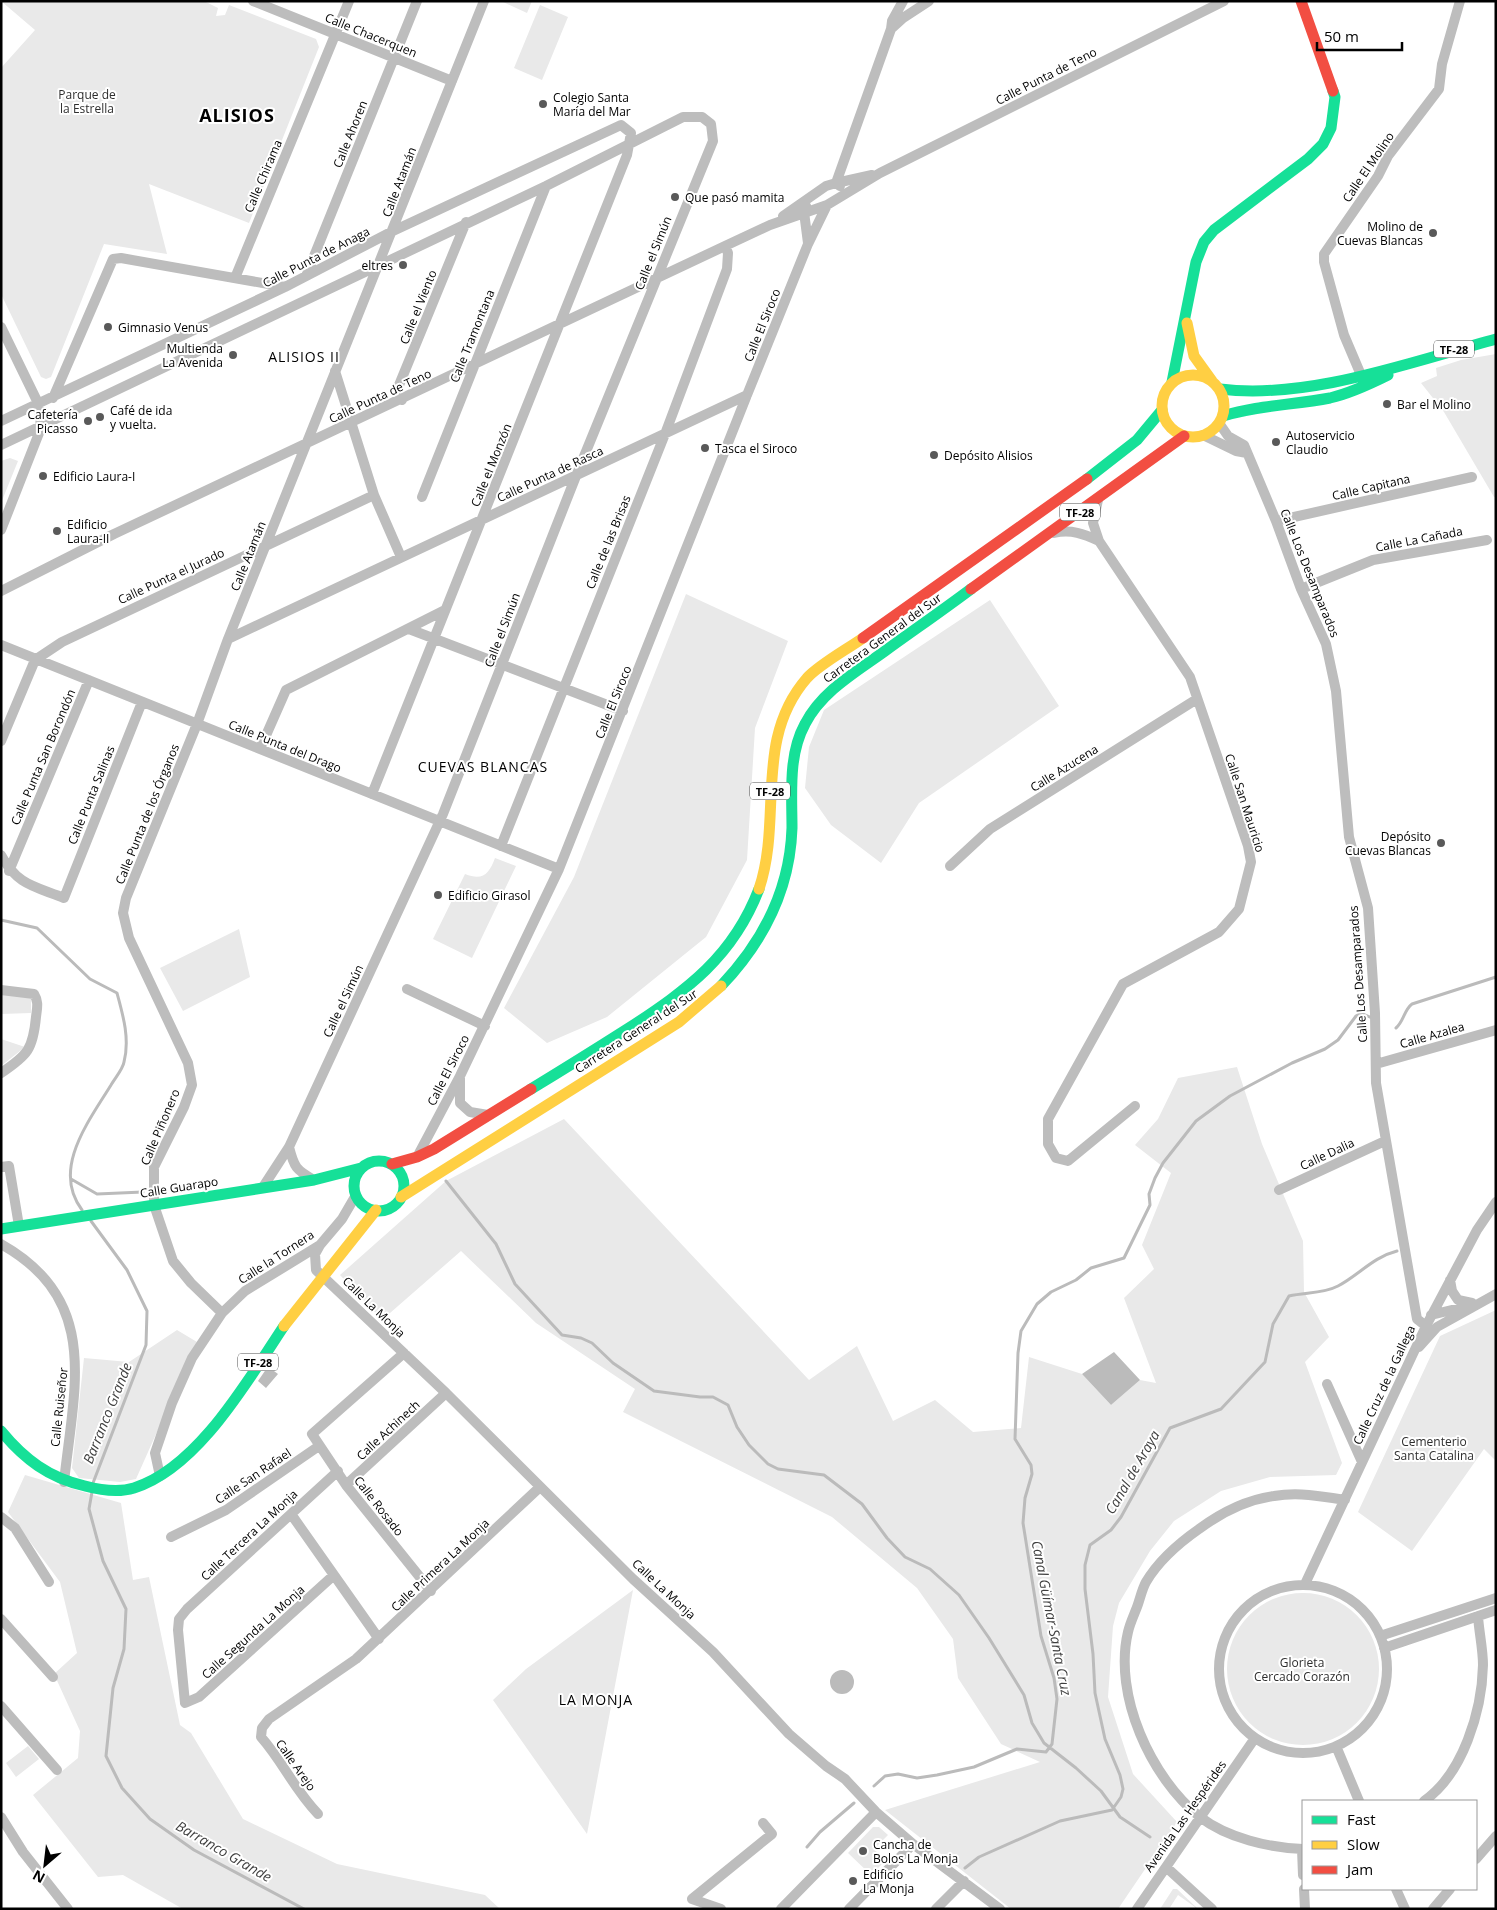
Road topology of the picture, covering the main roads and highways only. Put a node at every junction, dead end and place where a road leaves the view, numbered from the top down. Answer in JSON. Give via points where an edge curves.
{"nodes":[{"id":1,"x":1301,"y":1,"type":"edge"},
{"id":2,"x":1186,"y":319,"type":"junction"},
{"id":3,"x":1496,"y":340,"type":"edge"},
{"id":4,"x":1412,"y":362,"type":"junction"},
{"id":5,"x":1172,"y":382,"type":"junction"},
{"id":6,"x":1216,"y":385,"type":"junction"},
{"id":7,"x":1162,"y":410,"type":"junction"},
{"id":8,"x":1221,"y":420,"type":"junction"},
{"id":9,"x":1184,"y":436,"type":"junction"},
{"id":10,"x":392,"y":1164,"type":"junction"},
{"id":11,"x":361,"y":1168,"type":"junction"},
{"id":12,"x":401,"y":1197,"type":"junction"},
{"id":13,"x":376,"y":1210,"type":"junction"},
{"id":14,"x":1,"y":1229,"type":"edge"},
{"id":15,"x":1,"y":1431,"type":"edge"}],
"edges":[{"from":1,"to":2,"type":"main road","via":[[1335,97],[1331,128],[1322,144],[1308,158],[1214,230],[1204,242],[1196,262]]},
{"from":2,"to":5,"type":"main road"},
{"from":2,"to":6,"type":"main road","via":[[1194,356]]},
{"from":3,"to":4,"type":"main road","number":"TF-28"},
{"from":4,"to":6,"type":"main road","number":"TF-28","via":[[1322,385],[1283,390],[1245,392]]},
{"from":4,"to":8,"type":"main road","number":"TF-28","via":[[1350,392],[1323,399],[1246,408]]},
{"from":5,"to":6,"type":"main road","number":"TF-28","via":[[1179,377],[1196,374]]},
{"from":5,"to":7,"type":"main road","number":"TF-28","via":[[1164,394]]},
{"from":6,"to":8,"type":"main road","via":[[1224,402]]},
{"from":7,"to":9,"type":"main road","via":[[1167,423]]},
{"from":7,"to":10,"type":"main road","name":"Carretera General del Sur","number":"TF-28","via":[[1137,440],[1102,469],[808,677],[793,693],[772,747],[770,836],[763,878],[752,908],[730,944],[708,970],[687,989],[564,1070],[417,1158]]},
{"from":8,"to":9,"type":"main road","number":"TF-28","via":[[1204,435]]},
{"from":9,"to":12,"type":"main road","name":"Carretera General del Sur","number":"TF-28","via":[[834,688],[814,708],[803,728],[794,760],[790,856],[777,903],[759,941],[710,999],[679,1022]]},
{"from":10,"to":11,"type":"main road","number":"TF-28","via":[[373,1162]]},
{"from":10,"to":12,"type":"main road","via":[[402,1175]]},
{"from":11,"to":13,"type":"main road","via":[[354,1184],[356,1195],[364,1205]]},
{"from":11,"to":14,"type":"main road","name":"Calle Guarapo","number":"TF-28","via":[[314,1180]]},
{"from":12,"to":13,"type":"main road","number":"TF-28","via":[[391,1208]]},
{"from":13,"to":15,"type":"main road","number":"TF-28","via":[[322,1274],[217,1419],[189,1453],[160,1476],[122,1490],[68,1483],[34,1465]]}]}
